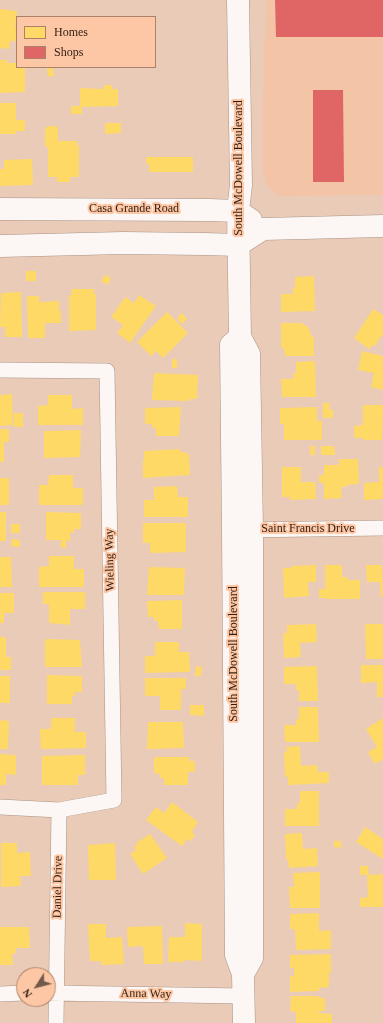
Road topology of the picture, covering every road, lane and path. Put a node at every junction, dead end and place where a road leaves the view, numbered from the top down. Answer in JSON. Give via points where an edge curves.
{"nodes":[{"id":1,"x":238,"y":0,"type":"edge"},
{"id":2,"x":0,"y":209,"type":"edge"},
{"id":3,"x":238,"y":211,"type":"junction"},
{"id":4,"x":383,"y":226,"type":"edge"},
{"id":5,"x":263,"y":229,"type":"junction"},
{"id":6,"x":0,"y":246,"type":"edge"},
{"id":7,"x":238,"y":246,"type":"junction"},
{"id":8,"x":0,"y":370,"type":"edge"},
{"id":9,"x":383,"y":528,"type":"edge"},
{"id":10,"x":243,"y":530,"type":"junction"},
{"id":11,"x":0,"y":808,"type":"edge"},
{"id":12,"x":59,"y":810,"type":"junction"},
{"id":13,"x":53,"y":967,"type":"edge"},
{"id":14,"x":16,"y":993,"type":"edge"},
{"id":15,"x":56,"y":993,"type":"edge"},
{"id":16,"x":0,"y":994,"type":"edge"},
{"id":17,"x":244,"y":996,"type":"junction"},
{"id":18,"x":54,"y":1007,"type":"edge"},
{"id":19,"x":56,"y":1023,"type":"edge"},
{"id":20,"x":244,"y":1023,"type":"edge"}],
"edges":[{"from":1,"to":3,"type":"main road","name":"South McDowell Boulevard"},
{"from":2,"to":3,"type":"main road","name":"Casa Grande Road"},
{"from":3,"to":5,"type":"main road"},
{"from":3,"to":7,"type":"main road","name":"South McDowell Boulevard"},
{"from":4,"to":5,"type":"main road"},
{"from":5,"to":7,"type":"main road"},
{"from":6,"to":7,"type":"main road","via":[[123,243]]},
{"from":7,"to":10,"type":"main road","name":"South McDowell Boulevard","via":[[240,337],[231,345]]},
{"from":8,"to":12,"type":"street","name":"Wieling Way","via":[[107,370],[114,800]]},
{"from":9,"to":10,"type":"street","name":"Saint Francis Drive"},
{"from":10,"to":17,"type":"main road","name":"South McDowell Boulevard","via":[[236,955],[243,974]]},
{"from":11,"to":12,"type":"street"},
{"from":12,"to":13,"type":"street","name":"Daniel Drive"},
{"from":14,"to":16,"type":"street"},
{"from":15,"to":17,"type":"street","name":"Anna Way"},
{"from":17,"to":20,"type":"main road","name":"South McDowell Boulevard"},
{"from":18,"to":19,"type":"street","name":"Daniel Drive"}]}
